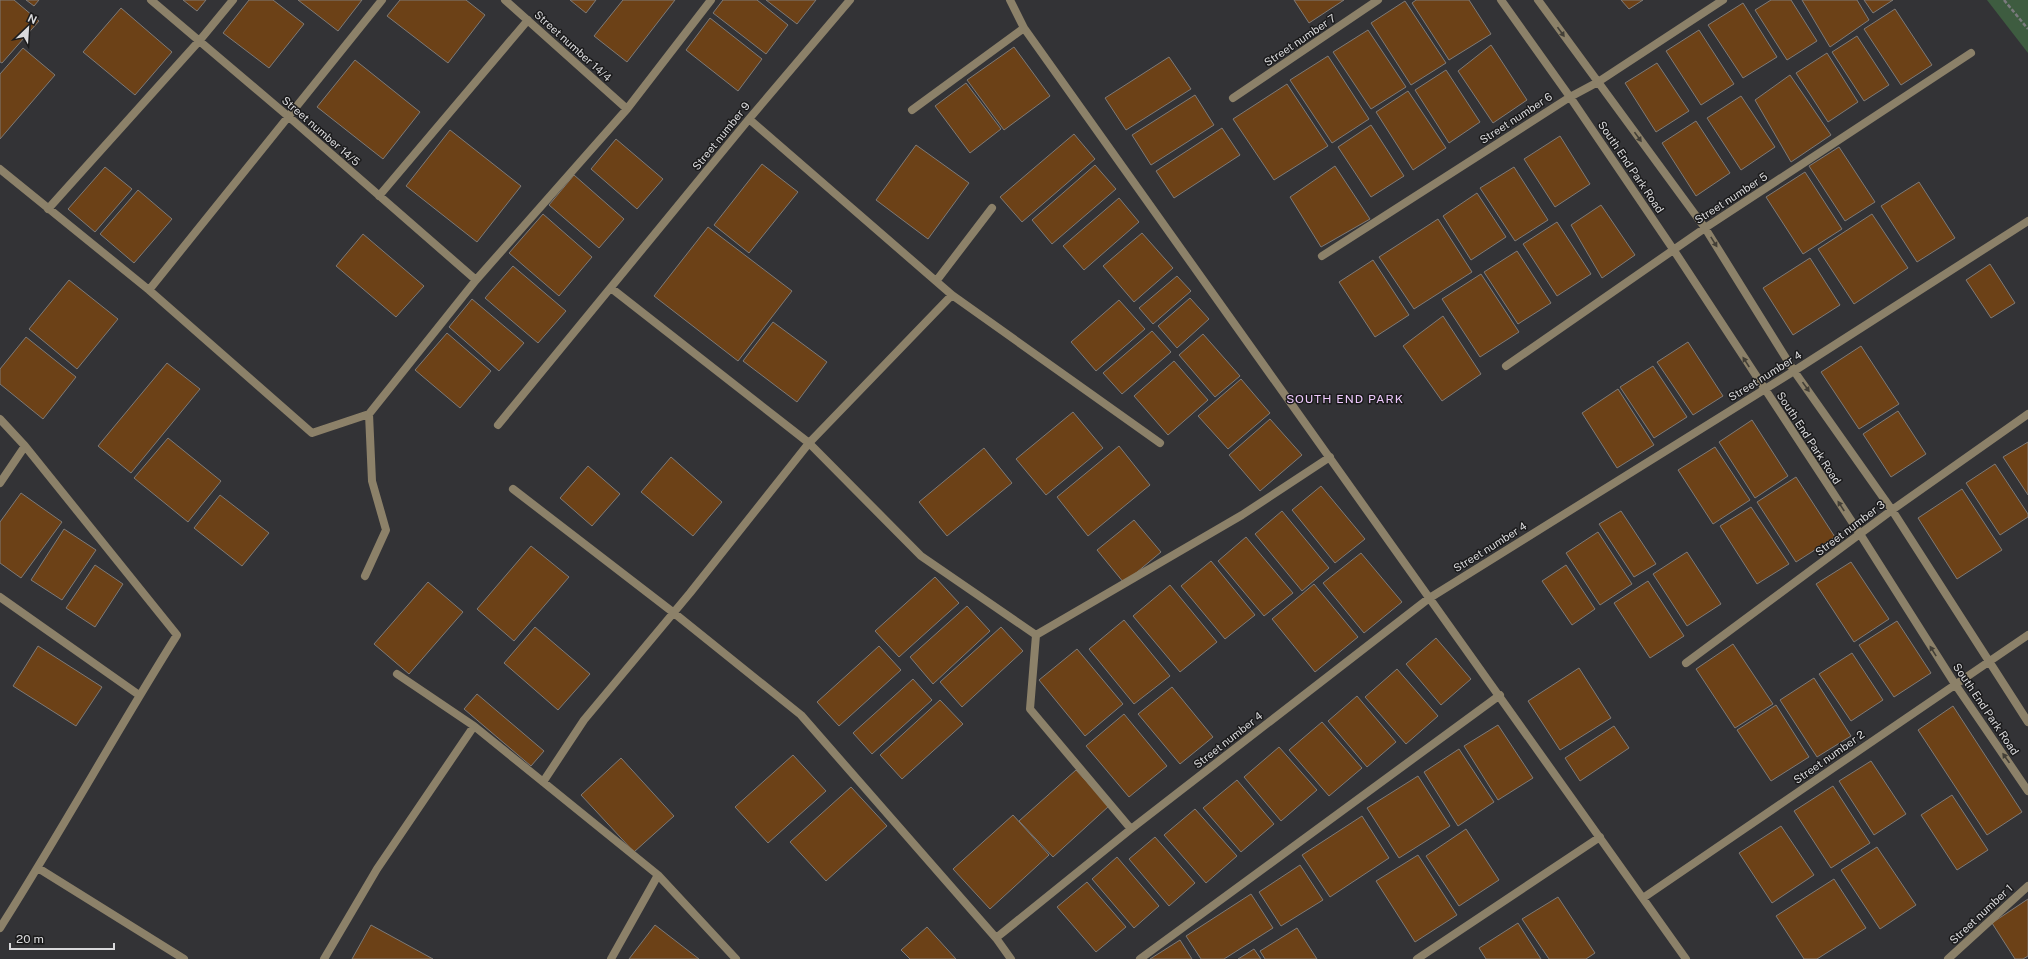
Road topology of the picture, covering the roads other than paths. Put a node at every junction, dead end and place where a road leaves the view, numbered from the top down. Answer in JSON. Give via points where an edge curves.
{"nodes":[{"id":1,"x":151,"y":0,"type":"edge"},
{"id":2,"x":233,"y":0,"type":"edge"},
{"id":3,"x":382,"y":0,"type":"edge"},
{"id":4,"x":505,"y":0,"type":"edge"},
{"id":5,"x":710,"y":0,"type":"edge"},
{"id":6,"x":850,"y":0,"type":"edge"},
{"id":7,"x":1010,"y":0,"type":"edge"},
{"id":8,"x":1378,"y":0,"type":"edge"},
{"id":9,"x":1500,"y":0,"type":"edge"},
{"id":10,"x":1538,"y":0,"type":"edge"},
{"id":11,"x":1723,"y":0,"type":"edge"},
{"id":12,"x":528,"y":20,"type":"junction"},
{"id":13,"x":1024,"y":28,"type":"junction"},
{"id":14,"x":200,"y":40,"type":"junction"},
{"id":15,"x":1971,"y":53,"type":"dead end"},
{"id":16,"x":1598,"y":82,"type":"junction"},
{"id":17,"x":1570,"y":97,"type":"junction"},
{"id":18,"x":1233,"y":98,"type":"dead end"},
{"id":19,"x":627,"y":109,"type":"junction"},
{"id":20,"x":912,"y":110,"type":"dead end"},
{"id":21,"x":289,"y":117,"type":"junction"},
{"id":22,"x":749,"y":119,"type":"junction"},
{"id":23,"x":0,"y":169,"type":"edge"},
{"id":24,"x":379,"y":196,"type":"junction"},
{"id":25,"x":992,"y":208,"type":"dead end"},
{"id":26,"x":48,"y":209,"type":"junction"},
{"id":27,"x":2028,"y":221,"type":"edge"},
{"id":28,"x":1705,"y":228,"type":"junction"},
{"id":29,"x":1674,"y":249,"type":"junction"},
{"id":30,"x":1322,"y":256,"type":"dead end"},
{"id":31,"x":476,"y":280,"type":"junction"},
{"id":32,"x":937,"y":280,"type":"junction"},
{"id":33,"x":611,"y":288,"type":"junction"},
{"id":34,"x":148,"y":290,"type":"junction"},
{"id":35,"x":952,"y":295,"type":"junction"},
{"id":36,"x":1506,"y":366,"type":"dead end"},
{"id":37,"x":1794,"y":371,"type":"junction"},
{"id":38,"x":1764,"y":390,"type":"junction"},
{"id":39,"x":369,"y":414,"type":"junction"},
{"id":40,"x":2028,"y":414,"type":"edge"},
{"id":41,"x":0,"y":419,"type":"edge"},
{"id":42,"x":498,"y":425,"type":"dead end"},
{"id":43,"x":809,"y":443,"type":"junction"},
{"id":44,"x":1160,"y":443,"type":"dead end"},
{"id":45,"x":25,"y":446,"type":"junction"},
{"id":46,"x":1330,"y":457,"type":"junction"},
{"id":47,"x":0,"y":483,"type":"edge"},
{"id":48,"x":512,"y":490,"type":"dead end"},
{"id":49,"x":1892,"y":510,"type":"junction"},
{"id":50,"x":1860,"y":534,"type":"junction"},
{"id":51,"x":365,"y":576,"type":"dead end"},
{"id":52,"x":0,"y":597,"type":"edge"},
{"id":53,"x":1428,"y":599,"type":"junction"},
{"id":54,"x":674,"y":612,"type":"junction"},
{"id":55,"x":1036,"y":635,"type":"junction"},
{"id":56,"x":2028,"y":635,"type":"edge"},
{"id":57,"x":1990,"y":660,"type":"junction"},
{"id":58,"x":1686,"y":663,"type":"dead end"},
{"id":59,"x":397,"y":674,"type":"dead end"},
{"id":60,"x":1955,"y":684,"type":"junction"},
{"id":61,"x":139,"y":695,"type":"junction"},
{"id":62,"x":1500,"y":695,"type":"junction"},
{"id":63,"x":2028,"y":722,"type":"edge"},
{"id":64,"x":474,"y":726,"type":"junction"},
{"id":65,"x":542,"y":782,"type":"junction"},
{"id":66,"x":2028,"y":791,"type":"edge"},
{"id":67,"x":1131,"y":829,"type":"junction"},
{"id":68,"x":1600,"y":837,"type":"junction"},
{"id":69,"x":38,"y":868,"type":"junction"},
{"id":70,"x":658,"y":875,"type":"junction"},
{"id":71,"x":2028,"y":886,"type":"edge"},
{"id":72,"x":1643,"y":898,"type":"junction"},
{"id":73,"x":0,"y":928,"type":"edge"},
{"id":74,"x":996,"y":938,"type":"junction"},
{"id":75,"x":184,"y":959,"type":"edge"},
{"id":76,"x":324,"y":959,"type":"edge"},
{"id":77,"x":611,"y":959,"type":"edge"},
{"id":78,"x":736,"y":959,"type":"edge"},
{"id":79,"x":1011,"y":959,"type":"edge"},
{"id":80,"x":1140,"y":959,"type":"edge"},
{"id":81,"x":1417,"y":959,"type":"edge"},
{"id":82,"x":1686,"y":959,"type":"edge"},
{"id":83,"x":1948,"y":959,"type":"edge"}],
"edges":[{"from":1,"to":14,"type":"street","name":"Street number 14/5"},
{"from":2,"to":14,"type":"street"},
{"from":3,"to":21,"type":"street"},
{"from":4,"to":12,"type":"street","name":"Street number 14/4"},
{"from":5,"to":19,"type":"street"},
{"from":6,"to":22,"type":"street","name":"Street number 9"},
{"from":7,"to":13,"type":"street"},
{"from":8,"to":18,"type":"street","name":"Street number 7"},
{"from":9,"to":17,"type":"street","name":"South End Park Road"},
{"from":10,"to":16,"type":"street","name":"South End Park Road","one_way":true},
{"from":11,"to":16,"type":"street","name":"Street number 6"},
{"from":12,"to":19,"type":"street","name":"Street number 14/4"},
{"from":12,"to":24,"type":"street"},
{"from":13,"to":20,"type":"street"},
{"from":13,"to":46,"type":"street"},
{"from":14,"to":21,"type":"street","name":"Street number 14/5"},
{"from":14,"to":26,"type":"street"},
{"from":15,"to":28,"type":"street","name":"Street number 5"},
{"from":16,"to":17,"type":"street","name":"Street number 6"},
{"from":16,"to":28,"type":"street","name":"South End Park Road","one_way":true},
{"from":17,"to":29,"type":"street","name":"South End Park Road"},
{"from":17,"to":30,"type":"street","name":"Street number 6"},
{"from":19,"to":31,"type":"street"},
{"from":21,"to":24,"type":"street","name":"Street number 14/5"},
{"from":21,"to":34,"type":"street"},
{"from":22,"to":32,"type":"street"},
{"from":22,"to":33,"type":"street","name":"Street number 9"},
{"from":23,"to":26,"type":"street"},
{"from":24,"to":31,"type":"street","name":"Street number 14/5"},
{"from":25,"to":32,"type":"street"},
{"from":26,"to":34,"type":"street"},
{"from":27,"to":37,"type":"street","name":"Street number 4"},
{"from":28,"to":29,"type":"street","name":"Street number 5"},
{"from":28,"to":37,"type":"street","name":"South End Park Road","one_way":true},
{"from":29,"to":36,"type":"street","name":"Street number 5"},
{"from":38,"to":29,"type":"street","name":"South End Park Road","one_way":true},
{"from":31,"to":39,"type":"street"},
{"from":32,"to":35,"type":"street"},
{"from":33,"to":42,"type":"street","name":"Street number 9"},
{"from":33,"to":43,"type":"street"},
{"from":34,"to":39,"type":"street","via":[[312,433]]},
{"from":35,"to":43,"type":"street"},
{"from":35,"to":44,"type":"street"},
{"from":37,"to":38,"type":"street","name":"Street number 4"},
{"from":37,"to":49,"type":"street","name":"South End Park Road","one_way":true},
{"from":50,"to":38,"type":"street","name":"South End Park Road","one_way":true},
{"from":38,"to":53,"type":"street","name":"Street number 4"},
{"from":39,"to":51,"type":"street","via":[[372,481],[386,530]]},
{"from":40,"to":49,"type":"street","name":"Street number 3"},
{"from":41,"to":45,"type":"street"},
{"from":43,"to":54,"type":"street"},
{"from":43,"to":55,"type":"street","via":[[921,556]]},
{"from":45,"to":47,"type":"street"},
{"from":45,"to":61,"type":"street","via":[[177,635]]},
{"from":46,"to":53,"type":"street"},
{"from":46,"to":55,"type":"street","via":[[1242,515]]},
{"from":48,"to":54,"type":"street"},
{"from":49,"to":50,"type":"street","name":"Street number 3"},
{"from":49,"to":57,"type":"street","name":"South End Park Road"},
{"from":50,"to":58,"type":"street","name":"Street number 3"},
{"from":60,"to":50,"type":"street","name":"South End Park Road","one_way":true},
{"from":52,"to":61,"type":"street"},
{"from":53,"to":62,"type":"street"},
{"from":53,"to":67,"type":"street","name":"Street number 4"},
{"from":54,"to":65,"type":"street","via":[[584,720]]},
{"from":54,"to":74,"type":"street","via":[[800,715]]},
{"from":55,"to":67,"type":"street","via":[[1030,709]]},
{"from":56,"to":57,"type":"street","name":"Street number 2"},
{"from":57,"to":60,"type":"street","name":"Street number 2"},
{"from":57,"to":63,"type":"street","name":"South End Park Road"},
{"from":59,"to":64,"type":"street"},
{"from":66,"to":60,"type":"street","name":"South End Park Road","one_way":true},
{"from":60,"to":72,"type":"street","name":"Street number 2"},
{"from":61,"to":69,"type":"street"},
{"from":62,"to":68,"type":"street"},
{"from":62,"to":80,"type":"street"},
{"from":64,"to":65,"type":"street"},
{"from":64,"to":76,"type":"street","via":[[377,869]]},
{"from":65,"to":70,"type":"street"},
{"from":67,"to":74,"type":"street","name":"Street number 4"},
{"from":68,"to":72,"type":"street"},
{"from":68,"to":81,"type":"street"},
{"from":69,"to":73,"type":"street"},
{"from":69,"to":75,"type":"street"},
{"from":70,"to":77,"type":"street"},
{"from":70,"to":78,"type":"street"},
{"from":71,"to":83,"type":"street","name":"Street number 1"},
{"from":72,"to":82,"type":"street"},
{"from":74,"to":79,"type":"street"}]}
